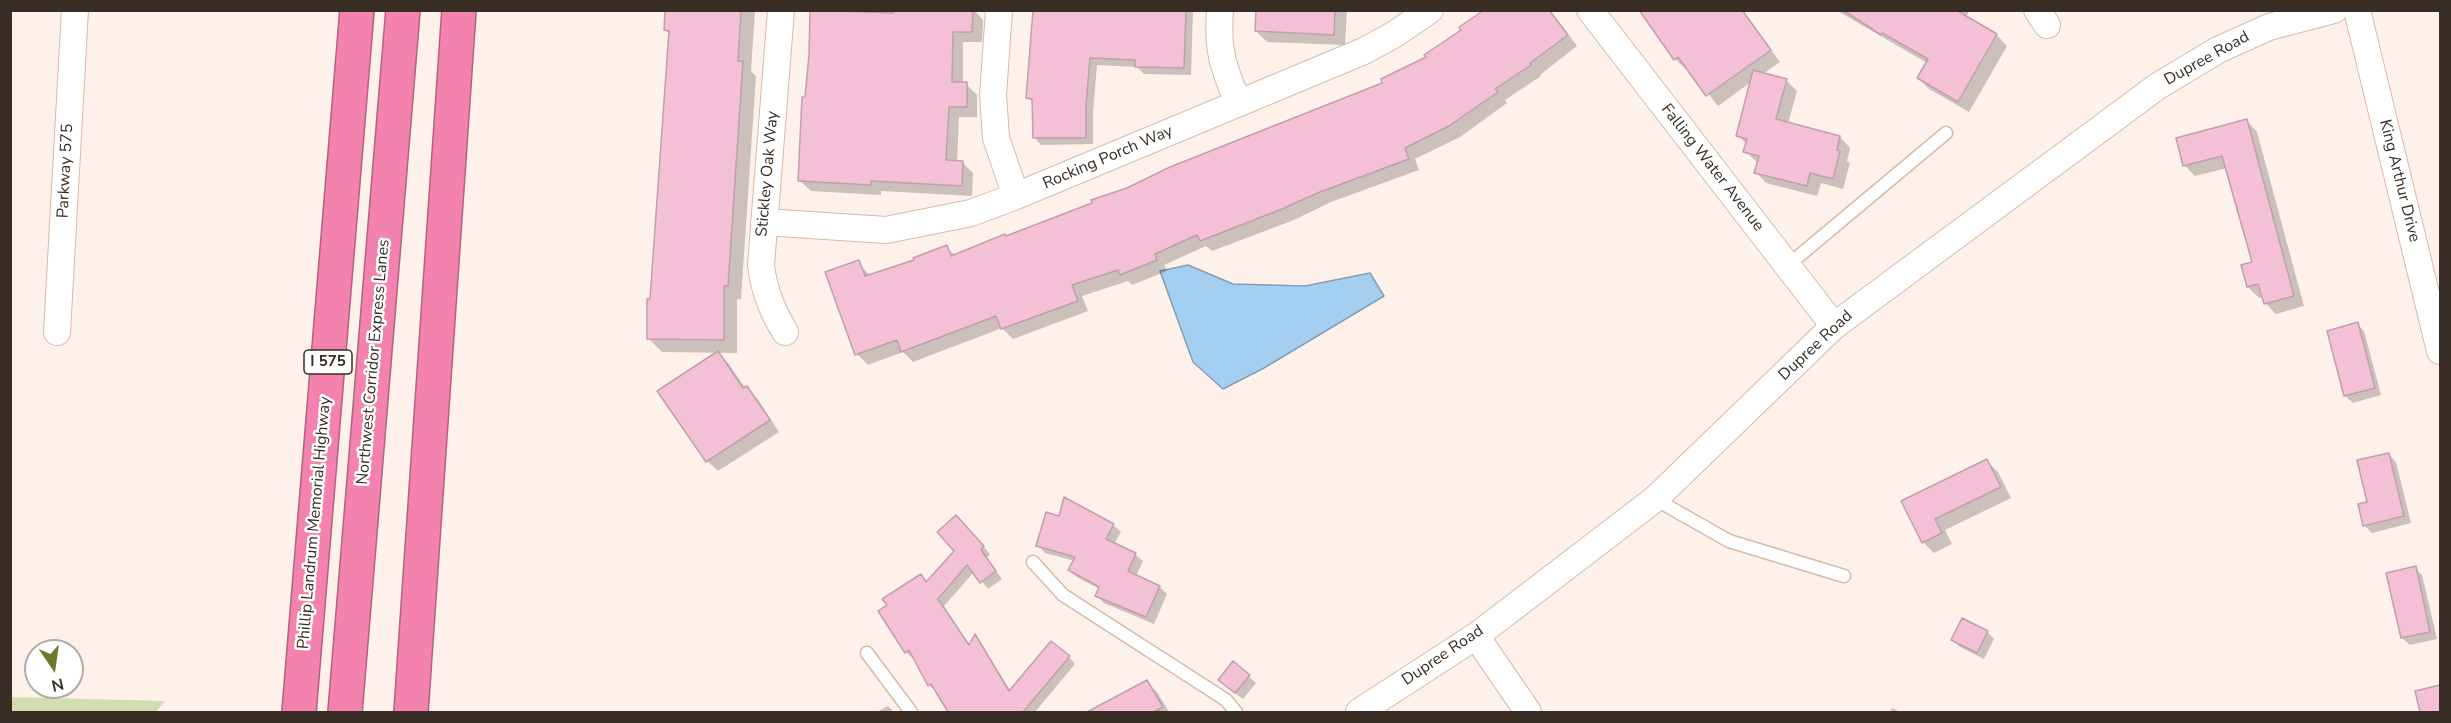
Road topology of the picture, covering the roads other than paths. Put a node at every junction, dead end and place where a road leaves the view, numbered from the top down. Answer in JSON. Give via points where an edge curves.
{"nodes":[{"id":1,"x":75,"y":10,"type":"edge"},
{"id":2,"x":357,"y":10,"type":"edge"},
{"id":3,"x":403,"y":10,"type":"edge"},
{"id":4,"x":459,"y":10,"type":"edge"},
{"id":5,"x":782,"y":10,"type":"edge"},
{"id":6,"x":999,"y":10,"type":"edge"},
{"id":7,"x":1220,"y":10,"type":"edge"},
{"id":8,"x":1430,"y":10,"type":"edge"},
{"id":9,"x":1590,"y":10,"type":"edge"},
{"id":10,"x":2334,"y":10,"type":"edge"},
{"id":11,"x":2357,"y":10,"type":"edge"},
{"id":12,"x":1238,"y":104,"type":"junction"},
{"id":13,"x":1946,"y":133,"type":"dead end"},
{"id":14,"x":1016,"y":196,"type":"junction"},
{"id":15,"x":765,"y":222,"type":"junction"},
{"id":16,"x":1787,"y":266,"type":"junction"},
{"id":17,"x":1833,"y":326,"type":"junction"},
{"id":18,"x":57,"y":332,"type":"dead end"},
{"id":19,"x":785,"y":332,"type":"dead end"},
{"id":20,"x":2440,"y":351,"type":"edge"},
{"id":21,"x":1655,"y":500,"type":"junction"},
{"id":22,"x":1033,"y":562,"type":"dead end"},
{"id":23,"x":1844,"y":576,"type":"dead end"},
{"id":24,"x":1476,"y":636,"type":"junction"},
{"id":25,"x":867,"y":653,"type":"dead end"},
{"id":26,"x":299,"y":712,"type":"edge"},
{"id":27,"x":345,"y":712,"type":"edge"},
{"id":28,"x":411,"y":712,"type":"edge"},
{"id":29,"x":911,"y":712,"type":"edge"},
{"id":30,"x":1236,"y":712,"type":"edge"},
{"id":31,"x":1359,"y":712,"type":"edge"},
{"id":32,"x":1528,"y":712,"type":"edge"}],
"edges":[{"from":1,"to":18,"type":"street","name":"Parkway 575"},
{"from":2,"to":26,"type":"highway","name":"Phillip Landrum Memorial Highway","number":"I 575"},
{"from":3,"to":27,"type":"highway","name":"Northwest Corridor Express Lanes"},
{"from":4,"to":28,"type":"highway"},
{"from":5,"to":15,"type":"street","name":"Stickley Oak Way"},
{"from":6,"to":14,"type":"street","via":[[993,95],[996,138]]},
{"from":7,"to":12,"type":"street","via":[[1218,39],[1222,63]]},
{"from":8,"to":12,"type":"street","name":"Rocking Porch Way","via":[[1364,51]]},
{"from":9,"to":16,"type":"street","name":"Falling Water Avenue"},
{"from":10,"to":17,"type":"street","name":"Dupree Road","via":[[2269,27],[2158,86]]},
{"from":11,"to":20,"type":"street","name":"King Arthur Drive"},
{"from":12,"to":14,"type":"street","name":"Rocking Porch Way"},
{"from":13,"to":16,"type":"lane"},
{"from":14,"to":15,"type":"street","name":"Rocking Porch Way","via":[[971,213],[886,230]]},
{"from":15,"to":19,"type":"street","name":"Stickley Oak Way","via":[[761,266],[764,288]]},
{"from":16,"to":17,"type":"street","name":"Falling Water Avenue"},
{"from":17,"to":21,"type":"street","name":"Dupree Road"},
{"from":21,"to":23,"type":"lane","via":[[1729,541]]},
{"from":21,"to":24,"type":"street","name":"Dupree Road"},
{"from":22,"to":30,"type":"lane","via":[[1063,595],[1226,700]]},
{"from":24,"to":31,"type":"street","name":"Dupree Road"},
{"from":24,"to":32,"type":"street"},
{"from":25,"to":29,"type":"lane"}]}
